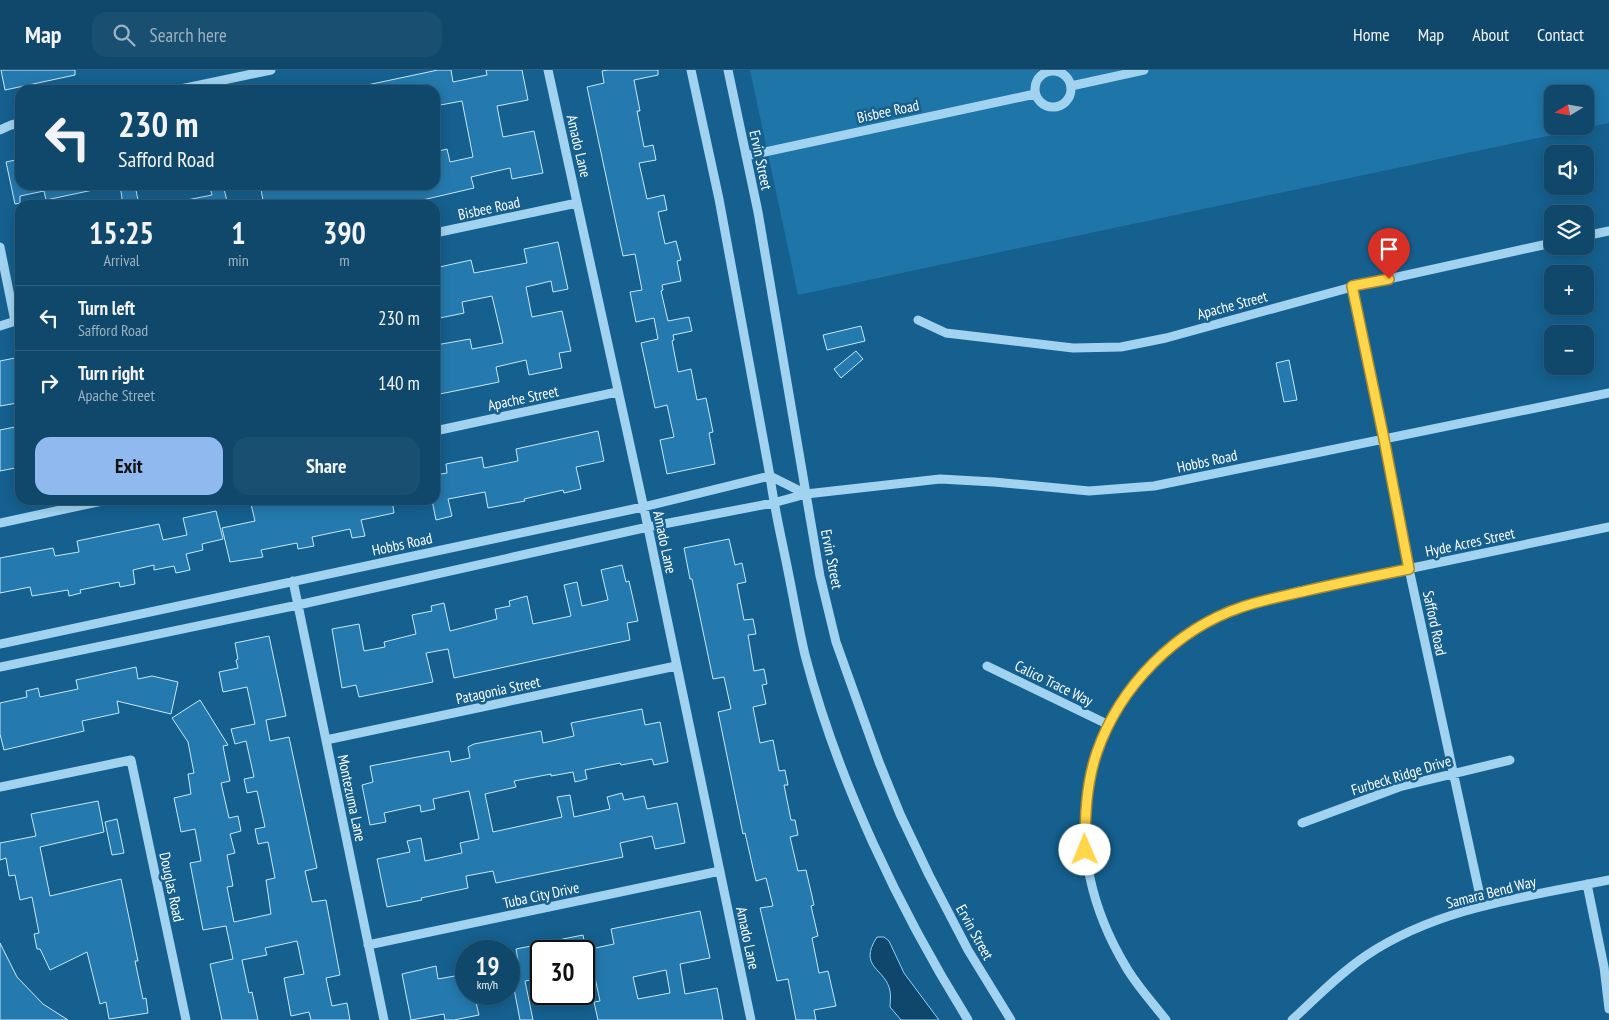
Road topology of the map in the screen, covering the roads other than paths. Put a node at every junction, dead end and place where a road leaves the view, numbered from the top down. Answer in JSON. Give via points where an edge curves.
{"nodes":[{"id":1,"x":271,"y":70,"type":"edge"},
{"id":2,"x":548,"y":70,"type":"edge"},
{"id":3,"x":691,"y":70,"type":"edge"},
{"id":4,"x":728,"y":70,"type":"edge"},
{"id":5,"x":1144,"y":70,"type":"edge"},
{"id":6,"x":200,"y":85,"type":"edge"},
{"id":7,"x":1071,"y":86,"type":"junction"},
{"id":8,"x":1035,"y":94,"type":"junction"},
{"id":9,"x":15,"y":124,"type":"edge"},
{"id":10,"x":0,"y":130,"type":"edge"},
{"id":11,"x":746,"y":156,"type":"junction"},
{"id":12,"x":577,"y":203,"type":"junction"},
{"id":13,"x":1609,"y":231,"type":"edge"},
{"id":14,"x":440,"y":232,"type":"edge"},
{"id":15,"x":1594,"y":234,"type":"edge"},
{"id":16,"x":1544,"y":245,"type":"edge"},
{"id":17,"x":0,"y":247,"type":"edge"},
{"id":18,"x":1352,"y":286,"type":"junction"},
{"id":19,"x":15,"y":308,"type":"edge"},
{"id":20,"x":918,"y":320,"type":"dead end"},
{"id":21,"x":15,"y":321,"type":"edge"},
{"id":22,"x":0,"y":326,"type":"edge"},
{"id":23,"x":617,"y":392,"type":"junction"},
{"id":24,"x":1609,"y":393,"type":"edge"},
{"id":25,"x":440,"y":430,"type":"edge"},
{"id":26,"x":1384,"y":439,"type":"junction"},
{"id":27,"x":770,"y":476,"type":"junction"},
{"id":28,"x":806,"y":494,"type":"junction"},
{"id":29,"x":773,"y":503,"type":"junction"},
{"id":30,"x":83,"y":505,"type":"edge"},
{"id":31,"x":644,"y":507,"type":"junction"},
{"id":32,"x":0,"y":522,"type":"edge"},
{"id":33,"x":648,"y":527,"type":"junction"},
{"id":34,"x":1609,"y":527,"type":"edge"},
{"id":35,"x":1409,"y":569,"type":"junction"},
{"id":36,"x":294,"y":581,"type":"junction"},
{"id":37,"x":298,"y":605,"type":"junction"},
{"id":38,"x":0,"y":644,"type":"edge"},
{"id":39,"x":676,"y":666,"type":"junction"},
{"id":40,"x":987,"y":666,"type":"dead end"},
{"id":41,"x":0,"y":667,"type":"edge"},
{"id":42,"x":1110,"y":725,"type":"junction"},
{"id":43,"x":326,"y":740,"type":"junction"},
{"id":44,"x":1510,"y":760,"type":"dead end"},
{"id":45,"x":1454,"y":772,"type":"junction"},
{"id":46,"x":0,"y":787,"type":"edge"},
{"id":47,"x":1302,"y":822,"type":"dead end"},
{"id":48,"x":720,"y":871,"type":"junction"},
{"id":49,"x":1609,"y":880,"type":"edge"},
{"id":50,"x":1587,"y":884,"type":"junction"},
{"id":51,"x":1482,"y":905,"type":"junction"},
{"id":52,"x":368,"y":945,"type":"junction"},
{"id":53,"x":1609,"y":1009,"type":"edge"},
{"id":54,"x":186,"y":1020,"type":"edge"},
{"id":55,"x":384,"y":1020,"type":"edge"},
{"id":56,"x":751,"y":1020,"type":"edge"},
{"id":57,"x":968,"y":1020,"type":"edge"},
{"id":58,"x":1011,"y":1020,"type":"edge"},
{"id":59,"x":1166,"y":1020,"type":"edge"},
{"id":60,"x":1292,"y":1020,"type":"edge"}],
"edges":[{"from":1,"to":6,"type":"street"},
{"from":2,"to":12,"type":"street","name":"Amado Lane"},
{"from":3,"to":27,"type":"street","via":[[719,199]]},
{"from":4,"to":11,"type":"street","name":"Ervin Street"},
{"from":5,"to":7,"type":"street"},
{"from":7,"to":8,"type":"street","via":[[1069,98],[1054,108],[1042,104]]},
{"from":7,"to":8,"type":"street","via":[[1066,76],[1049,71],[1036,82]]},
{"from":8,"to":11,"type":"street","name":"Bisbee Road"},
{"from":9,"to":10,"type":"street"},
{"from":11,"to":28,"type":"street","name":"Ervin Street"},
{"from":12,"to":14,"type":"street","name":"Bisbee Road"},
{"from":12,"to":23,"type":"street","name":"Amado Lane"},
{"from":13,"to":15,"type":"street"},
{"from":16,"to":18,"type":"street","name":"Apache Street"},
{"from":17,"to":19,"type":"street"},
{"from":18,"to":20,"type":"street","name":"Apache Street","via":[[1166,338],[1121,347],[1073,348],[946,333]]},
{"from":18,"to":26,"type":"street","name":"Safford Road"},
{"from":21,"to":22,"type":"street"},
{"from":23,"to":25,"type":"street","name":"Apache Street"},
{"from":23,"to":31,"type":"street","name":"Amado Lane"},
{"from":24,"to":26,"type":"street","name":"Hobbs Road"},
{"from":26,"to":28,"type":"street","name":"Hobbs Road","via":[[1154,486],[1089,491],[940,480]]},
{"from":26,"to":35,"type":"street","name":"Safford Road"},
{"from":27,"to":28,"type":"street"},
{"from":27,"to":29,"type":"street"},
{"from":27,"to":31,"type":"street","name":"Hobbs Road"},
{"from":28,"to":29,"type":"street","name":"Hobbs Road"},
{"from":28,"to":58,"type":"street","name":"Ervin Street","via":[[820,576],[836,642],[879,762],[929,875],[968,950]]},
{"from":29,"to":33,"type":"street","name":"Hobbs Road"},
{"from":29,"to":57,"type":"street","via":[[805,654],[845,776],[895,890],[926,951]]},
{"from":30,"to":32,"type":"street"},
{"from":31,"to":33,"type":"street","name":"Amado Lane"},
{"from":31,"to":36,"type":"street","name":"Hobbs Road"},
{"from":33,"to":37,"type":"street","name":"Hobbs Road"},
{"from":33,"to":39,"type":"street","name":"Amado Lane"},
{"from":34,"to":35,"type":"street","name":"Hyde Acres Street"},
{"from":35,"to":42,"type":"street","name":"Hyde Acres Street","via":[[1271,598],[1214,618],[1160,656],[1134,684]]},
{"from":35,"to":45,"type":"street","name":"Safford Road"},
{"from":36,"to":37,"type":"street","name":"Montezuma Lane"},
{"from":36,"to":38,"type":"street","name":"Hobbs Road"},
{"from":37,"to":41,"type":"street","name":"Hobbs Road"},
{"from":37,"to":43,"type":"street","name":"Montezuma Lane"},
{"from":39,"to":43,"type":"street","name":"Patagonia Street"},
{"from":39,"to":48,"type":"street","name":"Amado Lane"},
{"from":40,"to":42,"type":"street","name":"Calico Trace Way"},
{"from":42,"to":59,"type":"street","name":"Hyde Acres Street","via":[[1097,753],[1085,814],[1085,850],[1092,887],[1106,929],[1127,969]]},
{"from":43,"to":52,"type":"street","name":"Montezuma Lane"},
{"from":44,"to":45,"type":"street","name":"Furbeck Ridge Drive"},
{"from":45,"to":47,"type":"street","name":"Furbeck Ridge Drive","via":[[1402,786]]},
{"from":45,"to":51,"type":"street","name":"Safford Road"},
{"from":46,"to":54,"type":"street","name":"Douglas Road","via":[[131,760]]},
{"from":48,"to":52,"type":"street","name":"Tuba City Drive"},
{"from":48,"to":56,"type":"street","name":"Amado Lane"},
{"from":49,"to":50,"type":"street","name":"Samara Bend Way"},
{"from":50,"to":51,"type":"street","name":"Samara Bend Way"},
{"from":50,"to":53,"type":"street"},
{"from":51,"to":60,"type":"street","name":"Samara Bend Way","via":[[1403,934],[1366,955]]},
{"from":52,"to":55,"type":"street","name":"Montezuma Lane"}]}
